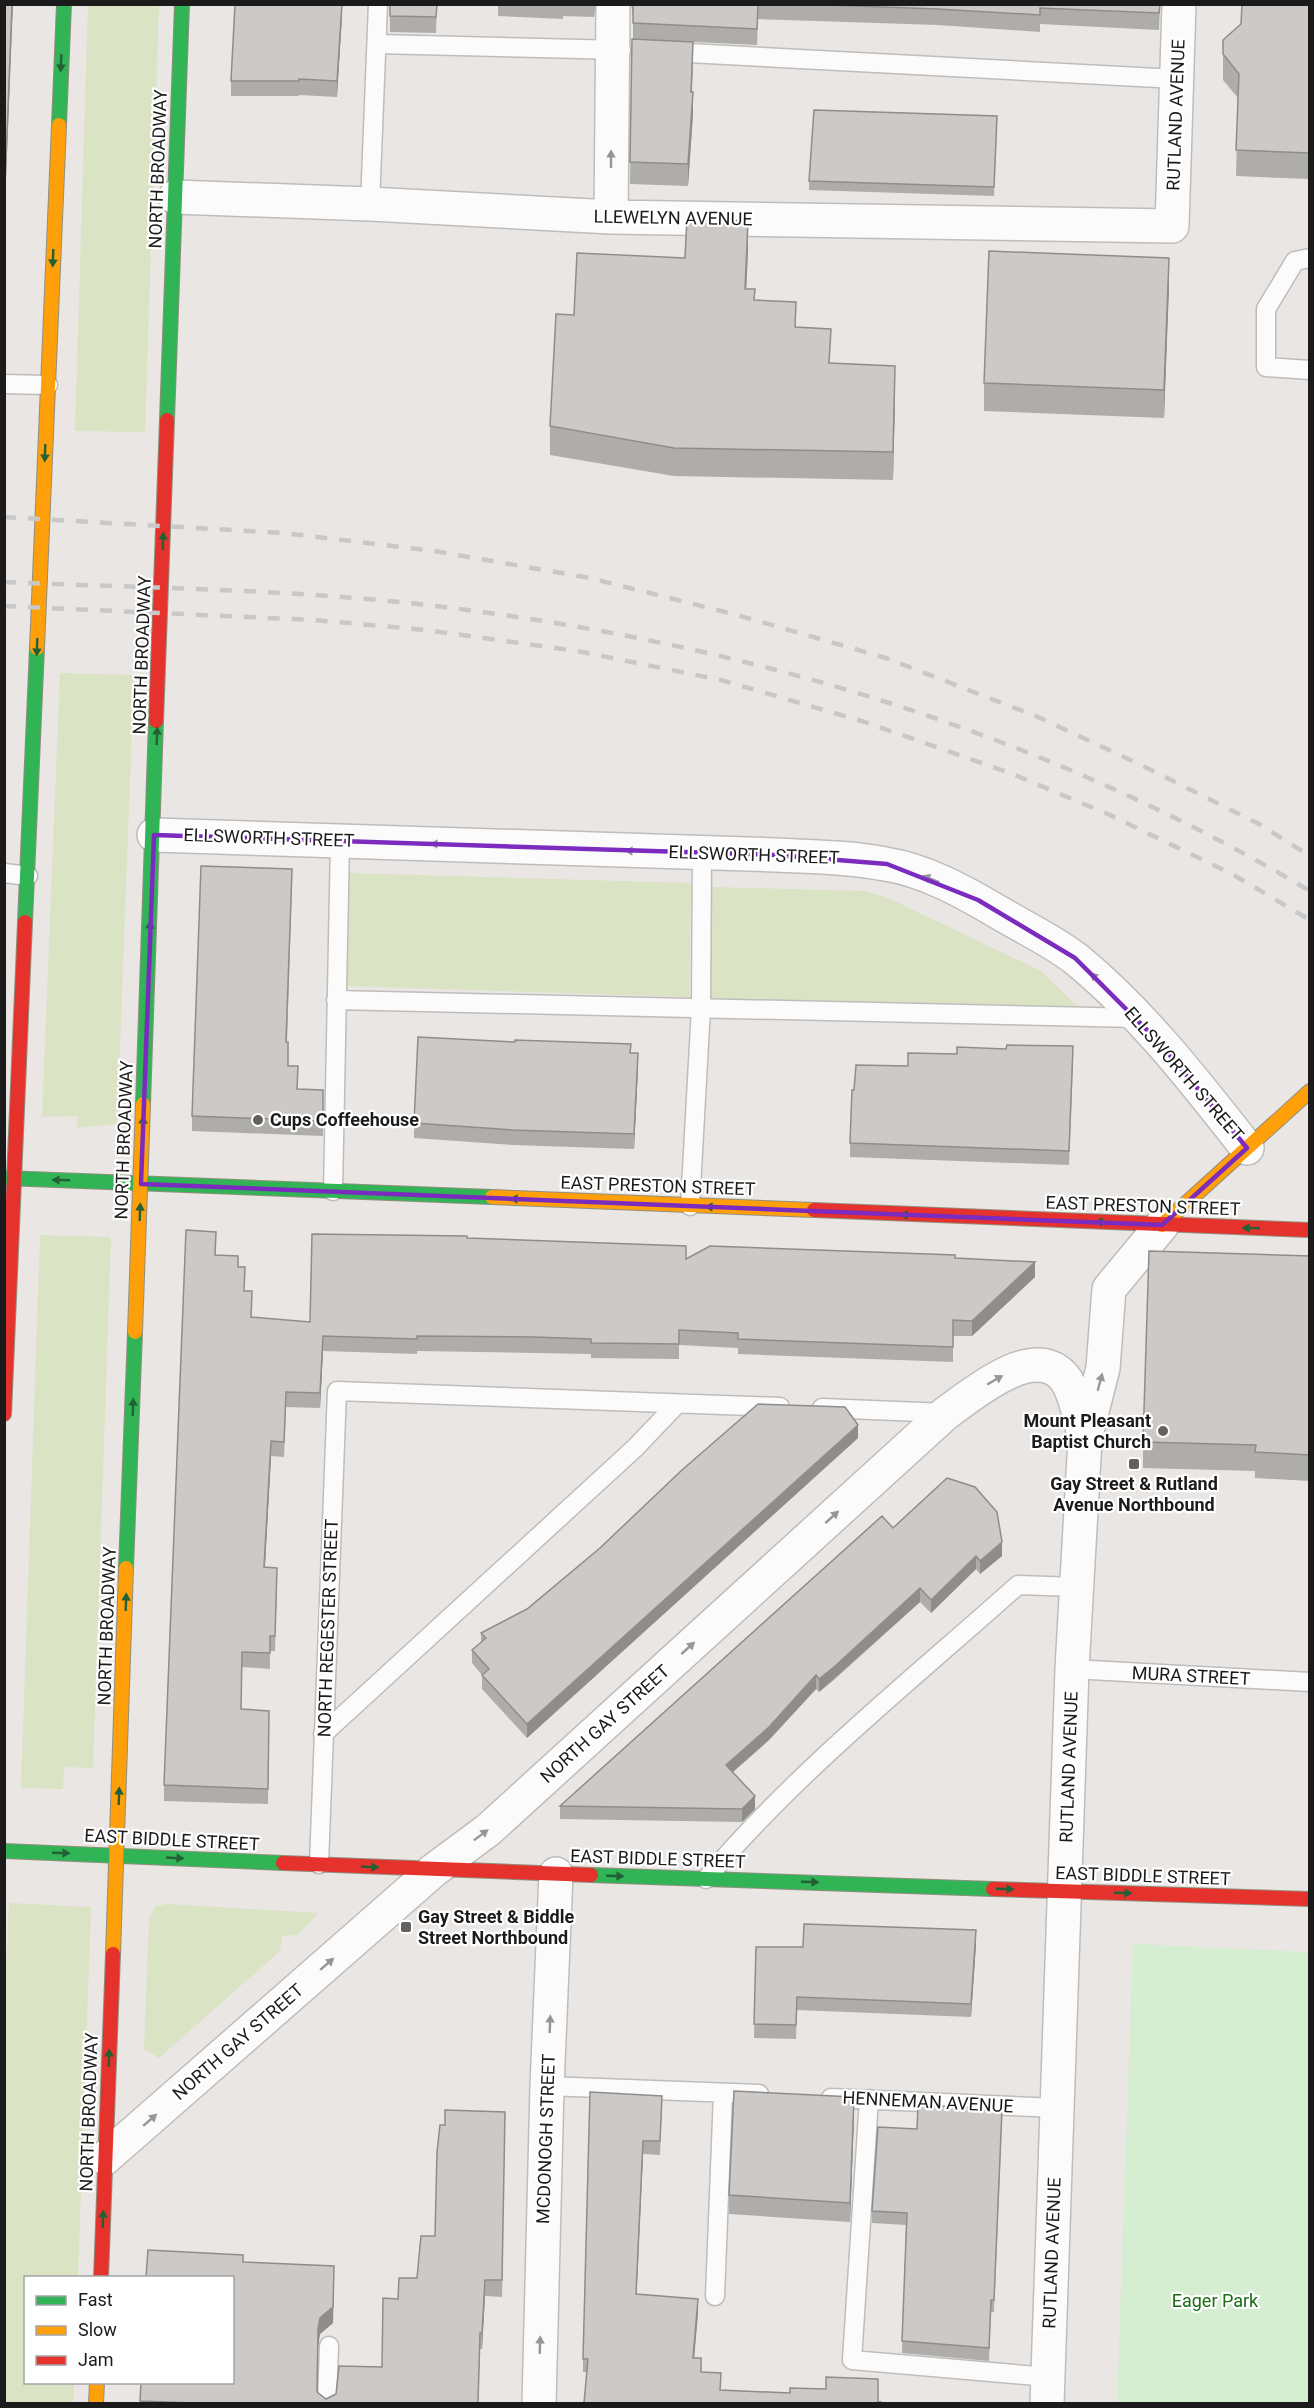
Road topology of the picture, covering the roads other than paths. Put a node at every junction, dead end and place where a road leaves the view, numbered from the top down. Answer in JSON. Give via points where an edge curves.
{"nodes":[{"id":1,"x":64,"y":4,"type":"edge"},
{"id":2,"x":182,"y":4,"type":"edge"},
{"id":3,"x":378,"y":4,"type":"edge"},
{"id":4,"x":614,"y":4,"type":"edge"},
{"id":5,"x":1179,"y":4,"type":"edge"},
{"id":6,"x":377,"y":44,"type":"junction"},
{"id":7,"x":631,"y":50,"type":"junction"},
{"id":8,"x":1177,"y":79,"type":"junction"},
{"id":9,"x":175,"y":198,"type":"junction"},
{"id":10,"x":370,"y":204,"type":"junction"},
{"id":11,"x":610,"y":217,"type":"junction"},
{"id":12,"x":1172,"y":226,"type":"joint"},
{"id":13,"x":1310,"y":258,"type":"edge"},
{"id":14,"x":1310,"y":370,"type":"edge"},
{"id":15,"x":4,"y":384,"type":"edge"},
{"id":16,"x":48,"y":385,"type":"junction"},
{"id":17,"x":154,"y":835,"type":"junction"},
{"id":18,"x":340,"y":841,"type":"junction"},
{"id":19,"x":702,"y":853,"type":"junction"},
{"id":20,"x":4,"y":873,"type":"edge"},
{"id":21,"x":28,"y":876,"type":"junction"},
{"id":22,"x":336,"y":1000,"type":"junction"},
{"id":23,"x":701,"y":1008,"type":"junction"},
{"id":24,"x":1136,"y":1018,"type":"junction"},
{"id":25,"x":1310,"y":1091,"type":"edge"},
{"id":26,"x":1247,"y":1148,"type":"junction"},
{"id":27,"x":9,"y":1178,"type":"edge"},
{"id":28,"x":141,"y":1184,"type":"junction"},
{"id":29,"x":333,"y":1191,"type":"junction"},
{"id":30,"x":690,"y":1206,"type":"junction"},
{"id":31,"x":1162,"y":1225,"type":"junction"},
{"id":32,"x":1310,"y":1230,"type":"edge"},
{"id":33,"x":677,"y":1404,"type":"junction"},
{"id":34,"x":946,"y":1413,"type":"junction"},
{"id":35,"x":4,"y":1414,"type":"edge"},
{"id":36,"x":1085,"y":1439,"type":"junction"},
{"id":37,"x":1077,"y":1587,"type":"junction"},
{"id":38,"x":1072,"y":1669,"type":"junction"},
{"id":39,"x":1310,"y":1682,"type":"edge"},
{"id":40,"x":323,"y":1734,"type":"junction"},
{"id":41,"x":4,"y":1851,"type":"edge"},
{"id":42,"x":117,"y":1855,"type":"junction"},
{"id":43,"x":319,"y":1864,"type":"junction"},
{"id":44,"x":434,"y":1870,"type":"junction"},
{"id":45,"x":556,"y":1874,"type":"junction"},
{"id":46,"x":706,"y":1879,"type":"junction"},
{"id":47,"x":1065,"y":1891,"type":"junction"},
{"id":48,"x":1310,"y":1899,"type":"edge"},
{"id":49,"x":547,"y":2086,"type":"junction"},
{"id":50,"x":723,"y":2093,"type":"junction"},
{"id":51,"x":779,"y":2095,"type":"edge"},
{"id":52,"x":813,"y":2097,"type":"edge"},
{"id":53,"x":869,"y":2099,"type":"junction"},
{"id":54,"x":1057,"y":2108,"type":"junction"},
{"id":55,"x":105,"y":2158,"type":"junction"},
{"id":56,"x":101,"y":2276,"type":"edge"},
{"id":57,"x":715,"y":2296,"type":"dead end"},
{"id":58,"x":329,"y":2346,"type":"dead end"},
{"id":59,"x":97,"y":2384,"type":"edge"},
{"id":60,"x":1047,"y":2390,"type":"edge"},
{"id":61,"x":96,"y":2403,"type":"edge"},
{"id":62,"x":327,"y":2403,"type":"edge"},
{"id":63,"x":539,"y":2403,"type":"edge"}],
"edges":[{"from":1,"to":16,"type":"main road","one_way":true},
{"from":2,"to":9,"type":"main road","name":"NORTH BROADWAY"},
{"from":3,"to":6,"type":"lane"},
{"from":4,"to":7,"type":"street"},
{"from":5,"to":8,"type":"street","name":"RUTLAND AVENUE"},
{"from":6,"to":7,"type":"lane"},
{"from":6,"to":10,"type":"lane"},
{"from":7,"to":8,"type":"lane"},
{"from":11,"to":7,"type":"street","one_way":true},
{"from":8,"to":12,"type":"street","name":"RUTLAND AVENUE"},
{"from":9,"to":10,"type":"street","name":"LLEWELYN AVENUE"},
{"from":17,"to":9,"type":"main road","name":"NORTH BROADWAY","one_way":true},
{"from":10,"to":11,"type":"street","name":"LLEWELYN AVENUE"},
{"from":11,"to":12,"type":"street","name":"LLEWELYN AVENUE"},
{"from":13,"to":14,"type":"lane","via":[[1295,261],[1266,309],[1266,367]]},
{"from":15,"to":16,"type":"lane"},
{"from":16,"to":21,"type":"main road","one_way":true},
{"from":17,"to":18,"type":"street","name":"ELLSWORTH STREET"},
{"from":28,"to":17,"type":"main road","name":"NORTH BROADWAY","one_way":true},
{"from":19,"to":18,"type":"street","name":"ELLSWORTH STREET","one_way":true},
{"from":18,"to":22,"type":"lane"},
{"from":19,"to":23,"type":"lane"},
{"from":24,"to":19,"type":"street","name":"ELLSWORTH STREET","one_way":true,"via":[[1075,958],[978,900],[931,878],[887,864],[848,859]]},
{"from":20,"to":21,"type":"lane"},
{"from":21,"to":27,"type":"main road"},
{"from":22,"to":23,"type":"lane"},
{"from":22,"to":29,"type":"lane"},
{"from":23,"to":24,"type":"lane"},
{"from":23,"to":30,"type":"lane"},
{"from":24,"to":26,"type":"street","name":"ELLSWORTH STREET"},
{"from":25,"to":26,"type":"main road"},
{"from":26,"to":31,"type":"main road"},
{"from":28,"to":27,"type":"main road","name":"EAST PRESTON STREET","one_way":true},
{"from":27,"to":35,"type":"main road"},
{"from":28,"to":29,"type":"main road","name":"EAST PRESTON STREET"},
{"from":42,"to":28,"type":"main road","name":"NORTH BROADWAY","one_way":true},
{"from":30,"to":29,"type":"main road","name":"EAST PRESTON STREET","one_way":true},
{"from":31,"to":30,"type":"main road","name":"EAST PRESTON STREET","one_way":true},
{"from":32,"to":31,"type":"main road","name":"EAST PRESTON STREET","one_way":true},
{"from":36,"to":31,"type":"street","name":"RUTLAND AVENUE","one_way":true,"via":[[1103,1368],[1109,1289]]},
{"from":33,"to":34,"type":"lane"},
{"from":33,"to":40,"type":"lane","via":[[635,1448]]},
{"from":33,"to":40,"type":"lane","name":"NORTH REGESTER STREET","via":[[337,1391]]},
{"from":34,"to":36,"type":"street","name":"NORTH GAY STREET","one_way":true,"via":[[998,1378],[1023,1367],[1045,1365],[1062,1374],[1073,1395]]},
{"from":44,"to":34,"type":"street","name":"NORTH GAY STREET","one_way":true,"via":[[488,1830]]},
{"from":36,"to":37,"type":"street","name":"RUTLAND AVENUE"},
{"from":37,"to":38,"type":"street","name":"RUTLAND AVENUE"},
{"from":37,"to":46,"type":"lane","via":[[1018,1585],[839,1744],[746,1832]]},
{"from":38,"to":39,"type":"lane","name":"MURA STREET"},
{"from":38,"to":47,"type":"street","name":"RUTLAND AVENUE"},
{"from":40,"to":43,"type":"lane","name":"NORTH REGESTER STREET"},
{"from":41,"to":42,"type":"main road","name":"EAST BIDDLE STREET","one_way":true},
{"from":42,"to":43,"type":"main road","name":"EAST BIDDLE STREET","one_way":true},
{"from":55,"to":42,"type":"main road","name":"NORTH BROADWAY","one_way":true},
{"from":43,"to":44,"type":"main road","name":"EAST BIDDLE STREET","one_way":true},
{"from":44,"to":45,"type":"main road","name":"EAST BIDDLE STREET"},
{"from":55,"to":44,"type":"street","name":"NORTH GAY STREET","one_way":true},
{"from":45,"to":46,"type":"main road","name":"EAST BIDDLE STREET","one_way":true},
{"from":49,"to":45,"type":"street","name":"MCDONOGH STREET","one_way":true},
{"from":46,"to":47,"type":"main road","name":"EAST BIDDLE STREET","one_way":true},
{"from":47,"to":48,"type":"main road","name":"EAST BIDDLE STREET","one_way":true},
{"from":47,"to":54,"type":"street","name":"RUTLAND AVENUE"},
{"from":49,"to":50,"type":"lane"},
{"from":63,"to":49,"type":"street","name":"MCDONOGH STREET","one_way":true},
{"from":50,"to":51,"type":"lane"},
{"from":50,"to":57,"type":"lane"},
{"from":52,"to":53,"type":"lane","name":"HENNEMAN AVENUE"},
{"from":53,"to":54,"type":"lane","name":"HENNEMAN AVENUE"},
{"from":53,"to":60,"type":"lane","via":[[852,2360]]},
{"from":54,"to":60,"type":"street","name":"RUTLAND AVENUE"},
{"from":56,"to":55,"type":"main road","name":"NORTH BROADWAY","one_way":true},
{"from":58,"to":62,"type":"lane"},
{"from":59,"to":61,"type":"main road"}]}
